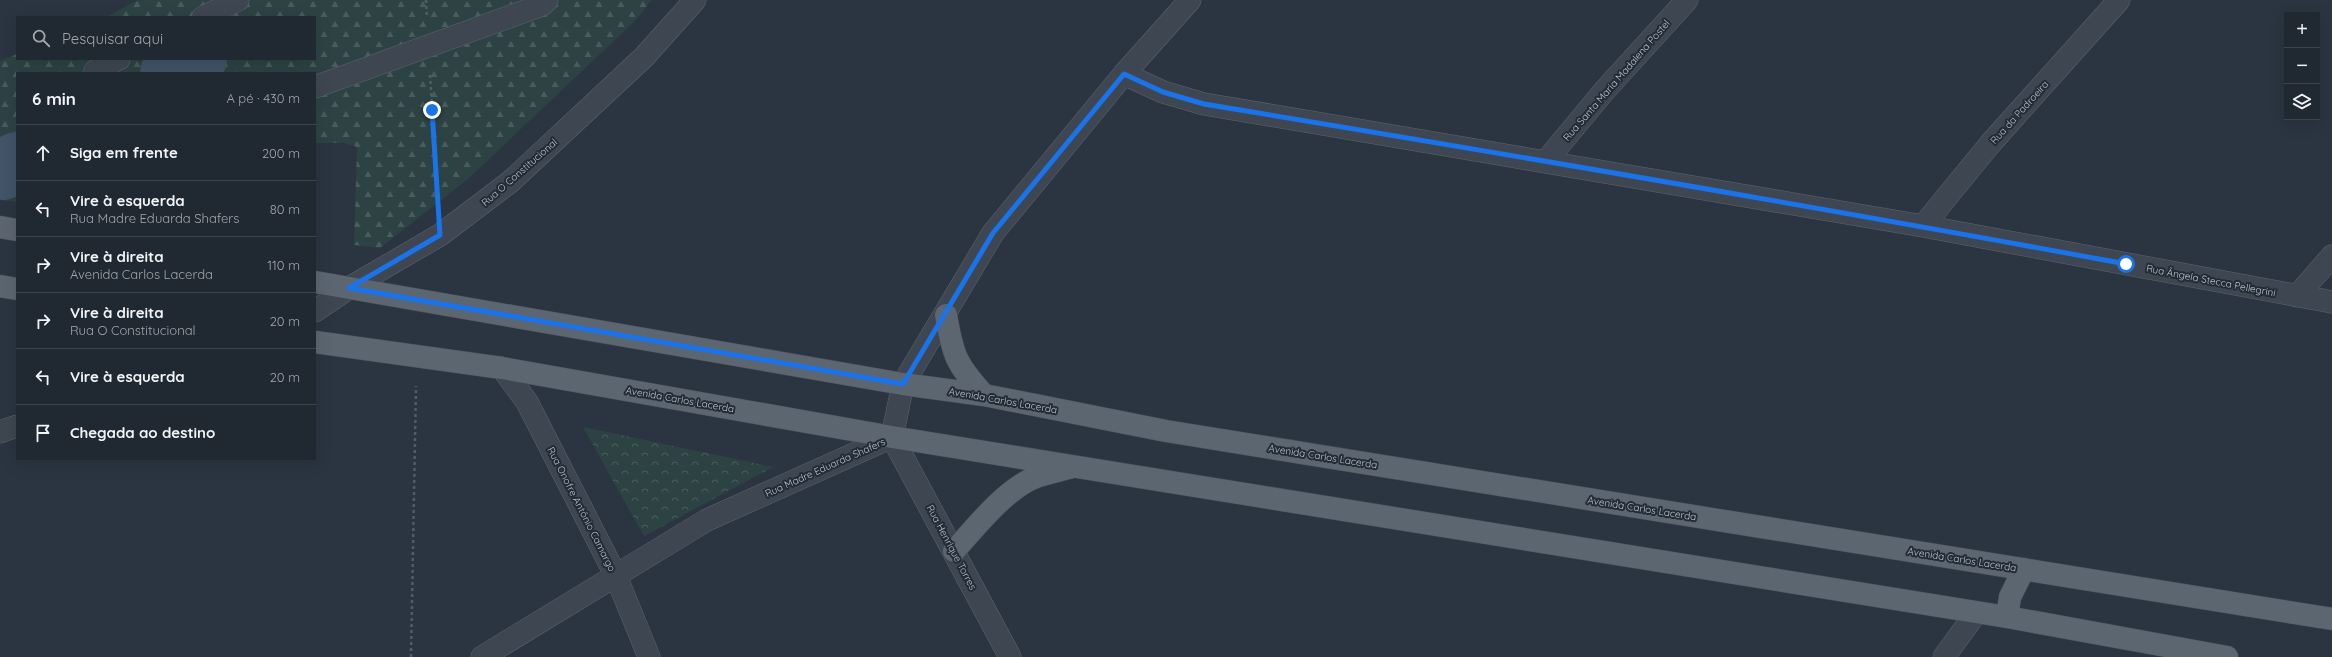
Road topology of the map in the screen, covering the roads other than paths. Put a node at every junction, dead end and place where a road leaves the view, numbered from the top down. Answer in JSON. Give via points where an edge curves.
{"nodes":[{"id":1,"x":238,"y":0,"type":"edge"},
{"id":2,"x":547,"y":0,"type":"edge"},
{"id":3,"x":695,"y":0,"type":"edge"},
{"id":4,"x":1190,"y":0,"type":"edge"},
{"id":5,"x":1686,"y":0,"type":"edge"},
{"id":6,"x":2119,"y":0,"type":"edge"},
{"id":7,"x":205,"y":16,"type":"edge"},
{"id":8,"x":116,"y":60,"type":"edge"},
{"id":9,"x":95,"y":71,"type":"dead end"},
{"id":10,"x":1124,"y":74,"type":"junction"},
{"id":11,"x":316,"y":87,"type":"edge"},
{"id":12,"x":1546,"y":160,"type":"junction"},
{"id":13,"x":1923,"y":226,"type":"junction"},
{"id":14,"x":0,"y":227,"type":"edge"},
{"id":15,"x":16,"y":230,"type":"edge"},
{"id":16,"x":2332,"y":256,"type":"edge"},
{"id":17,"x":316,"y":282,"type":"edge"},
{"id":18,"x":0,"y":286,"type":"edge"},
{"id":19,"x":349,"y":288,"type":"junction"},
{"id":20,"x":16,"y":289,"type":"edge"},
{"id":21,"x":2297,"y":296,"type":"junction"},
{"id":22,"x":2332,"y":302,"type":"edge"},
{"id":23,"x":316,"y":310,"type":"edge"},
{"id":24,"x":946,"y":315,"type":"junction"},
{"id":25,"x":316,"y":342,"type":"edge"},
{"id":26,"x":502,"y":368,"type":"junction"},
{"id":27,"x":903,"y":384,"type":"junction"},
{"id":28,"x":984,"y":395,"type":"junction"},
{"id":29,"x":16,"y":426,"type":"edge"},
{"id":30,"x":0,"y":432,"type":"edge"},
{"id":31,"x":892,"y":437,"type":"junction"},
{"id":32,"x":1076,"y":466,"type":"junction"},
{"id":33,"x":954,"y":551,"type":"junction"},
{"id":34,"x":2024,"y":569,"type":"junction"},
{"id":35,"x":616,"y":576,"type":"junction"},
{"id":36,"x":1976,"y":612,"type":"junction"},
{"id":37,"x":2007,"y":617,"type":"junction"},
{"id":38,"x":2332,"y":619,"type":"edge"},
{"id":39,"x":482,"y":657,"type":"edge"},
{"id":40,"x":649,"y":657,"type":"edge"},
{"id":41,"x":1010,"y":657,"type":"edge"},
{"id":42,"x":1944,"y":657,"type":"edge"},
{"id":43,"x":2227,"y":657,"type":"edge"}],
"edges":[{"from":1,"to":7,"type":"street"},
{"from":2,"to":11,"type":"street","via":[[542,5]]},
{"from":3,"to":19,"type":"street","name":"Rua O Constitucional","via":[[644,57],[510,182],[440,235]]},
{"from":4,"to":10,"type":"street","name":"Rua Madre Eduarda Shafers"},
{"from":5,"to":12,"type":"street","name":"Rua Santa Maria Madalena Postel"},
{"from":6,"to":13,"type":"street","name":"Rua da Padroeira","via":[[1990,144]]},
{"from":8,"to":9,"type":"street"},
{"from":10,"to":12,"type":"street","name":"Rua Ângela Stecca Pellegrini","via":[[1163,92],[1204,104]]},
{"from":10,"to":24,"type":"street","name":"Rua Madre Eduarda Shafers","via":[[993,233]]},
{"from":12,"to":13,"type":"street","name":"Rua Ângela Stecca Pellegrini"},
{"from":13,"to":21,"type":"street","name":"Rua Ângela Stecca Pellegrini"},
{"from":14,"to":15,"type":"main road"},
{"from":16,"to":21,"type":"street"},
{"from":17,"to":19,"type":"main road","name":"Avenida Carlos Lacerda"},
{"from":18,"to":20,"type":"main road"},
{"from":19,"to":23,"type":"street","name":"Rua O Constitucional"},
{"from":19,"to":27,"type":"main road","name":"Avenida Carlos Lacerda"},
{"from":21,"to":22,"type":"street","name":"Rua Ângela Stecca Pellegrini"},
{"from":24,"to":27,"type":"street","name":"Rua Madre Eduarda Shafers"},
{"from":24,"to":28,"type":"main road","via":[[951,348],[962,371]]},
{"from":25,"to":26,"type":"main road","name":"Avenida Carlos Lacerda"},
{"from":26,"to":31,"type":"main road","name":"Avenida Carlos Lacerda"},
{"from":26,"to":35,"type":"street","name":"Rua Onofre Antônio Camargo","via":[[527,402]]},
{"from":27,"to":28,"type":"main road","name":"Avenida Carlos Lacerda"},
{"from":27,"to":31,"type":"street","name":"Rua Madre Eduarda Shafers"},
{"from":28,"to":34,"type":"main road","name":"Avenida Carlos Lacerda","via":[[1166,431]]},
{"from":29,"to":30,"type":"street"},
{"from":31,"to":32,"type":"main road","name":"Avenida Carlos Lacerda"},
{"from":31,"to":33,"type":"street","name":"Rua Henrique Torres"},
{"from":31,"to":35,"type":"street","name":"Rua Madre Eduarda Shafers","via":[[707,520]]},
{"from":32,"to":33,"type":"main road","via":[[1035,478],[1012,493],[990,512]]},
{"from":32,"to":36,"type":"main road","name":"Avenida Carlos Lacerda"},
{"from":33,"to":41,"type":"street","name":"Rua Henrique Torres"},
{"from":34,"to":37,"type":"main road","via":[[2010,597]]},
{"from":34,"to":38,"type":"main road","name":"Avenida Carlos Lacerda"},
{"from":35,"to":39,"type":"street","name":"Rua Madre Eduarda Shafers"},
{"from":35,"to":40,"type":"street","name":"Rua Onofre Antônio Camargo"},
{"from":36,"to":37,"type":"main road","name":"Avenida Carlos Lacerda"},
{"from":36,"to":42,"type":"street"},
{"from":37,"to":43,"type":"main road","name":"Avenida Carlos Lacerda"}]}
